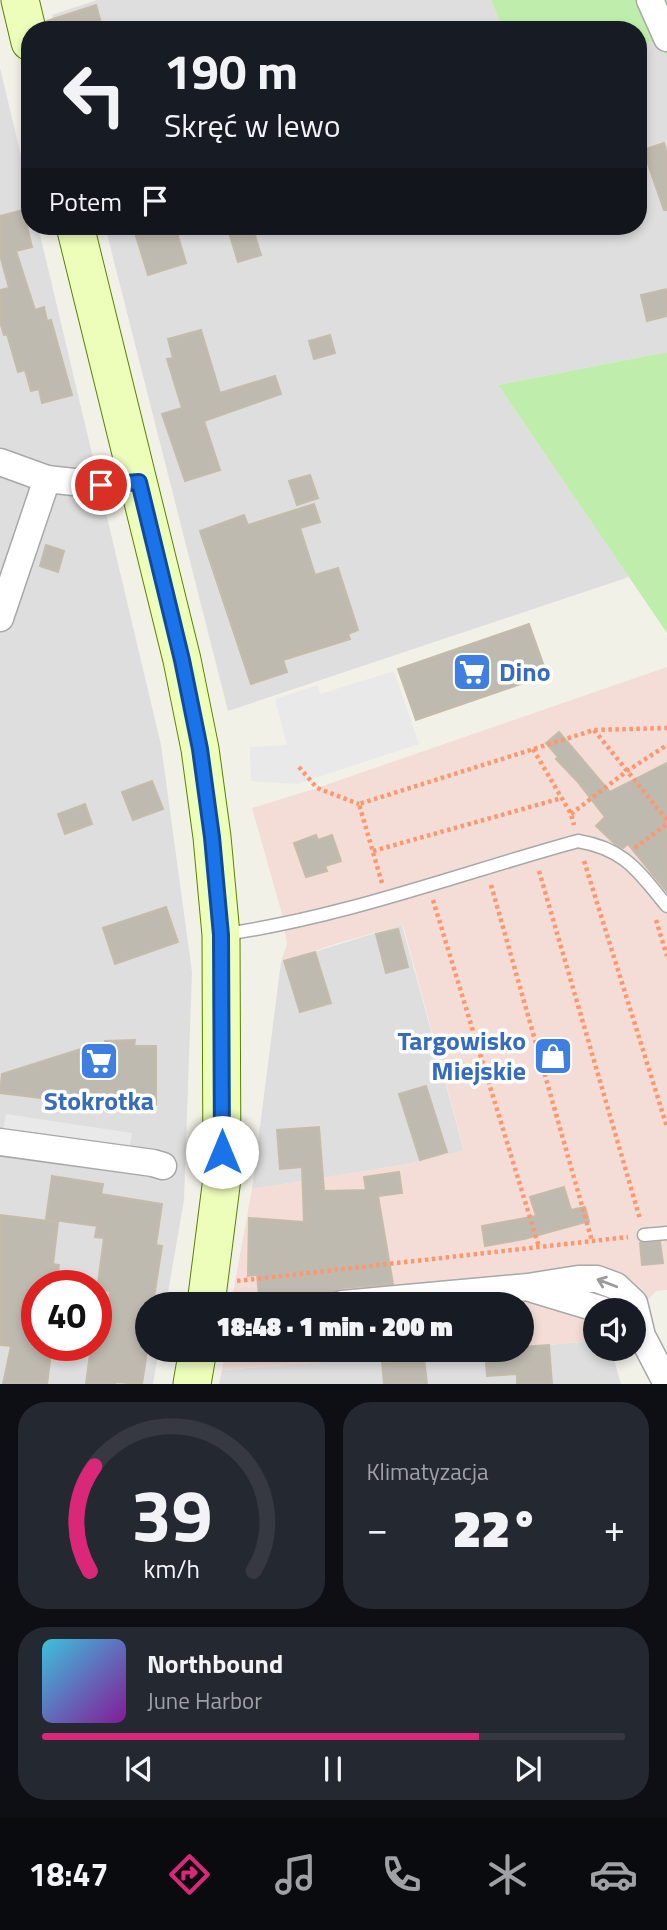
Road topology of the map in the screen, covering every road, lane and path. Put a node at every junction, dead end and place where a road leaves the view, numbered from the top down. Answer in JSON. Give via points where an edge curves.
{"nodes":[{"id":1,"x":20,"y":0,"type":"edge"},
{"id":2,"x":650,"y":0,"type":"edge"},
{"id":3,"x":25,"y":21,"type":"edge"},
{"id":4,"x":667,"y":38,"type":"edge"},
{"id":5,"x":77,"y":235,"type":"edge"},
{"id":6,"x":0,"y":463,"type":"edge"},
{"id":7,"x":47,"y":479,"type":"junction"},
{"id":8,"x":139,"y":482,"type":"junction"},
{"id":9,"x":0,"y":618,"type":"edge"},
{"id":10,"x":667,"y":728,"type":"edge"},
{"id":11,"x":594,"y":730,"type":"junction"},
{"id":12,"x":667,"y":745,"type":"edge"},
{"id":13,"x":533,"y":749,"type":"junction"},
{"id":14,"x":299,"y":767,"type":"dead end"},
{"id":15,"x":627,"y":771,"type":"junction"},
{"id":16,"x":562,"y":798,"type":"junction"},
{"id":17,"x":359,"y":804,"type":"junction"},
{"id":18,"x":571,"y":814,"type":"junction"},
{"id":19,"x":667,"y":822,"type":"edge"},
{"id":20,"x":578,"y":841,"type":"junction"},
{"id":21,"x":373,"y":851,"type":"junction"},
{"id":22,"x":534,"y":853,"type":"junction"},
{"id":23,"x":623,"y":856,"type":"junction"},
{"id":24,"x":486,"y":868,"type":"junction"},
{"id":25,"x":429,"y":885,"type":"junction"},
{"id":26,"x":386,"y":897,"type":"junction"},
{"id":27,"x":667,"y":906,"type":"edge"},
{"id":28,"x":221,"y":935,"type":"junction"},
{"id":29,"x":667,"y":1127,"type":"edge"},
{"id":30,"x":0,"y":1142,"type":"edge"},
{"id":31,"x":163,"y":1166,"type":"dead end"},
{"id":32,"x":667,"y":1233,"type":"edge"},
{"id":33,"x":644,"y":1235,"type":"junction"},
{"id":34,"x":592,"y":1241,"type":"junction"},
{"id":35,"x":539,"y":1247,"type":"junction"},
{"id":36,"x":234,"y":1282,"type":"dead end"},
{"id":37,"x":528,"y":1287,"type":"junction"},
{"id":38,"x":208,"y":1292,"type":"edge"},
{"id":39,"x":473,"y":1292,"type":"edge"},
{"id":40,"x":630,"y":1298,"type":"edge"},
{"id":41,"x":583,"y":1304,"type":"edge"},
{"id":42,"x":646,"y":1346,"type":"edge"},
{"id":43,"x":196,"y":1362,"type":"edge"},
{"id":44,"x":192,"y":1384,"type":"edge"},
{"id":45,"x":667,"y":1384,"type":"edge"}],
"edges":[{"from":1,"to":3,"type":"street"},
{"from":2,"to":4,"type":"street"},
{"from":5,"to":8,"type":"street"},
{"from":6,"to":7,"type":"street"},
{"from":7,"to":8,"type":"street","via":[[101,485]]},
{"from":7,"to":9,"type":"street"},
{"from":8,"to":28,"type":"street","via":[[200,749]]},
{"from":10,"to":11,"type":"path"},
{"from":11,"to":13,"type":"path"},
{"from":11,"to":15,"type":"path"},
{"from":12,"to":15,"type":"path"},
{"from":13,"to":16,"type":"path"},
{"from":13,"to":17,"type":"path"},
{"from":14,"to":17,"type":"path","via":[[317,788]]},
{"from":15,"to":18,"type":"path"},
{"from":15,"to":19,"type":"path"},
{"from":16,"to":18,"type":"path"},
{"from":16,"to":21,"type":"path"},
{"from":17,"to":21,"type":"path"},
{"from":18,"to":20,"type":"path"},
{"from":19,"to":23,"type":"path"},
{"from":20,"to":22,"type":"lane"},
{"from":20,"to":23,"type":"lane"},
{"from":20,"to":29,"type":"path"},
{"from":21,"to":26,"type":"path"},
{"from":22,"to":24,"type":"lane"},
{"from":22,"to":33,"type":"path"},
{"from":23,"to":27,"type":"lane"},
{"from":24,"to":25,"type":"lane"},
{"from":24,"to":34,"type":"path"},
{"from":25,"to":26,"type":"lane"},
{"from":25,"to":35,"type":"path"},
{"from":26,"to":28,"type":"lane","via":[[264,929]]},
{"from":28,"to":38,"type":"street","via":[[222,1178]]},
{"from":30,"to":31,"type":"street"},
{"from":32,"to":33,"type":"lane"},
{"from":33,"to":34,"type":"path"},
{"from":34,"to":35,"type":"path"},
{"from":35,"to":36,"type":"path"},
{"from":37,"to":39,"type":"street"},
{"from":40,"to":37,"type":"street","one_way":true,"via":[[604,1281],[578,1279]]},
{"from":37,"to":41,"type":"street"},
{"from":42,"to":45,"type":"street"},
{"from":43,"to":44,"type":"street"}]}
